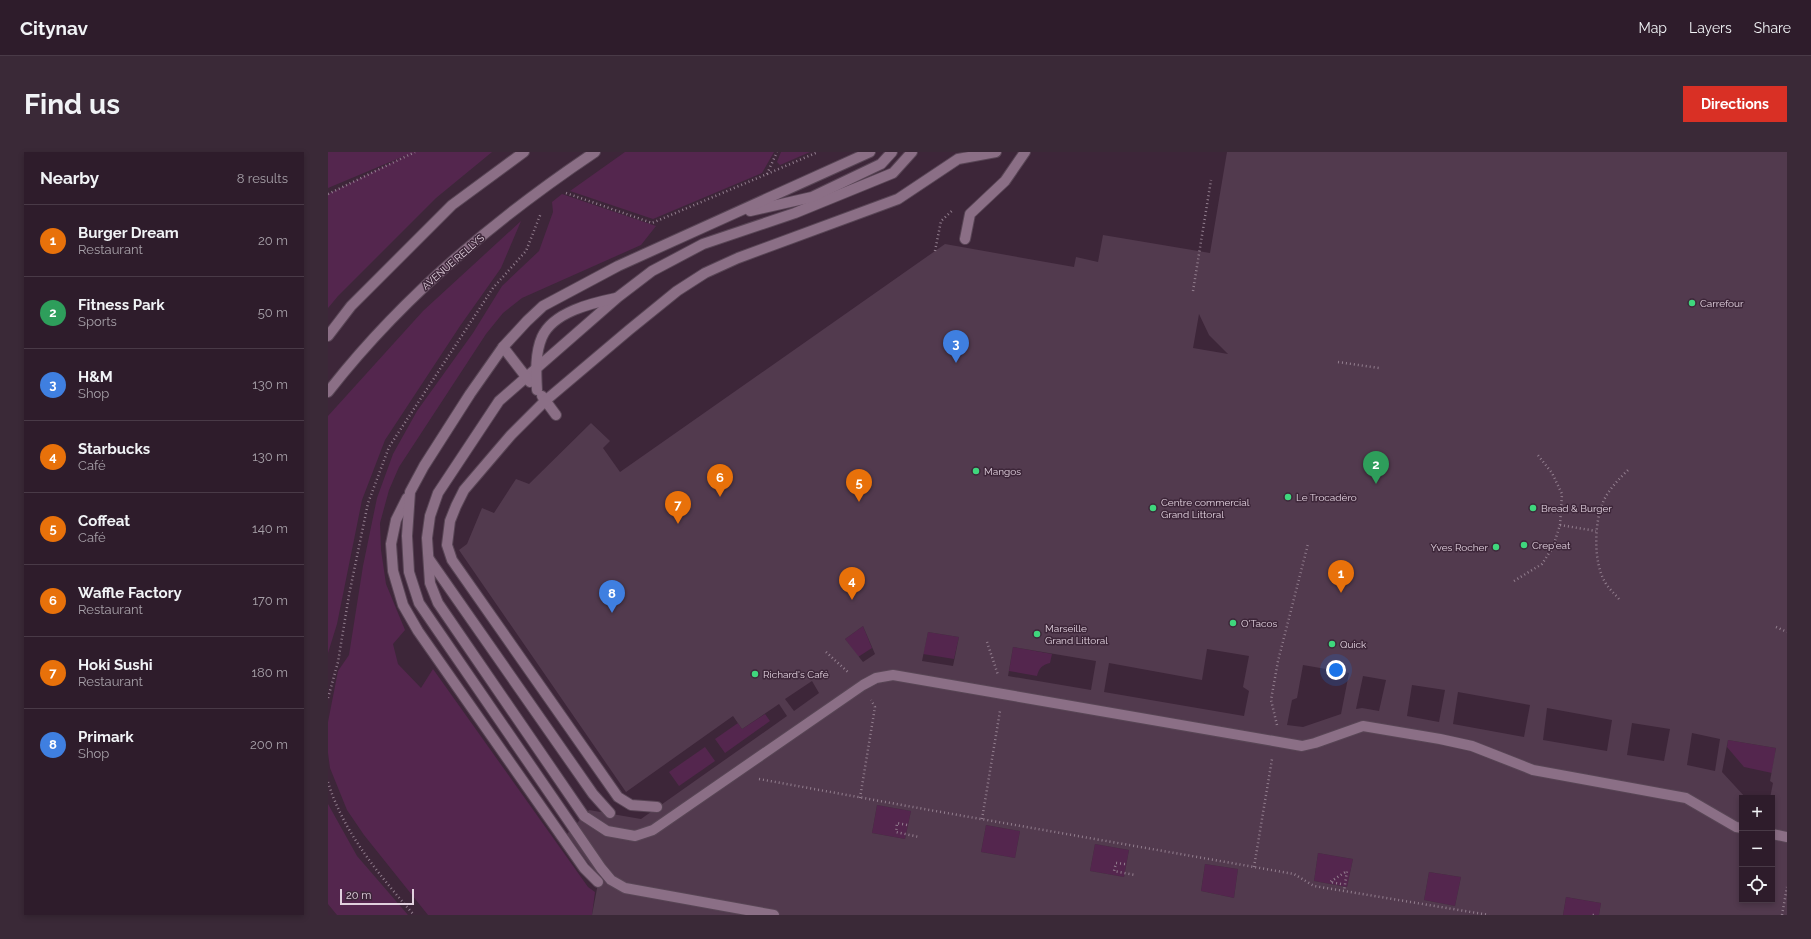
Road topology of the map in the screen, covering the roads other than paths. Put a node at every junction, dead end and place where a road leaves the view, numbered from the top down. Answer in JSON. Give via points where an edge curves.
{"nodes":[{"id":1,"x":524,"y":152,"type":"edge"},
{"id":2,"x":595,"y":152,"type":"edge"},
{"id":3,"x":870,"y":152,"type":"edge"},
{"id":4,"x":892,"y":152,"type":"edge"},
{"id":5,"x":912,"y":152,"type":"edge"},
{"id":6,"x":996,"y":152,"type":"edge"},
{"id":7,"x":1025,"y":152,"type":"edge"},
{"id":8,"x":974,"y":154,"type":"edge"},
{"id":9,"x":726,"y":217,"type":"junction"},
{"id":10,"x":965,"y":240,"type":"dead end"},
{"id":11,"x":618,"y":297,"type":"junction"},
{"id":12,"x":328,"y":336,"type":"edge"},
{"id":13,"x":503,"y":347,"type":"junction"},
{"id":14,"x":536,"y":368,"type":"junction"},
{"id":15,"x":526,"y":377,"type":"junction"},
{"id":16,"x":536,"y":390,"type":"junction"},
{"id":17,"x":328,"y":392,"type":"edge"},
{"id":18,"x":545,"y":401,"type":"junction"},
{"id":19,"x":556,"y":415,"type":"dead end"},
{"id":20,"x":410,"y":492,"type":"junction"},
{"id":21,"x":429,"y":559,"type":"junction"},
{"id":22,"x":658,"y":808,"type":"dead end"},
{"id":23,"x":610,"y":813,"type":"dead end"},
{"id":24,"x":1739,"y":828,"type":"edge"},
{"id":25,"x":1775,"y":835,"type":"edge"},
{"id":26,"x":1787,"y":837,"type":"edge"},
{"id":27,"x":598,"y":882,"type":"dead end"},
{"id":28,"x":774,"y":915,"type":"edge"}],
"edges":[{"from":1,"to":12,"type":"street","via":[[452,205],[351,306]]},
{"from":2,"to":17,"type":"street","name":"AVENUE RELLYS","via":[[547,184],[434,276],[357,355]]},
{"from":3,"to":9,"type":"street"},
{"from":4,"to":9,"type":"street","via":[[881,164],[812,197]]},
{"from":5,"to":11,"type":"street","via":[[893,173],[795,212],[703,244],[652,271]]},
{"from":6,"to":8,"type":"street"},
{"from":7,"to":10,"type":"street","via":[[1005,181],[970,214]]},
{"from":8,"to":18,"type":"street","via":[[958,159],[898,199],[706,273],[677,291]]},
{"from":9,"to":13,"type":"street","via":[[618,266],[543,306]]},
{"from":11,"to":14,"type":"street"},
{"from":11,"to":14,"type":"street","via":[[591,303],[559,317],[542,337]]},
{"from":13,"to":15,"type":"street"},
{"from":13,"to":20,"type":"street","via":[[424,466]]},
{"from":14,"to":15,"type":"street"},
{"from":14,"to":16,"type":"street"},
{"from":15,"to":16,"type":"street"},
{"from":15,"to":21,"type":"street","via":[[499,401],[438,493],[430,516],[427,538]]},
{"from":16,"to":18,"type":"street"},
{"from":18,"to":19,"type":"street"},
{"from":18,"to":22,"type":"street","via":[[511,434],[464,490],[450,521],[447,545],[452,560],[618,796],[631,805]]},
{"from":20,"to":27,"type":"street","via":[[396,520],[391,544],[393,571],[402,604],[418,631],[584,868]]},
{"from":20,"to":28,"type":"street","via":[[407,536],[409,572],[419,603],[611,880],[625,888]]},
{"from":21,"to":23,"type":"street","via":[[593,794]]},
{"from":21,"to":24,"type":"street","via":[[430,583],[438,603],[584,816],[607,831],[635,836],[653,830],[863,685],[876,678],[893,675],[1302,746],[1363,726],[1440,739],[1472,746],[1533,770],[1686,798]]},
{"from":25,"to":26,"type":"street"}]}
